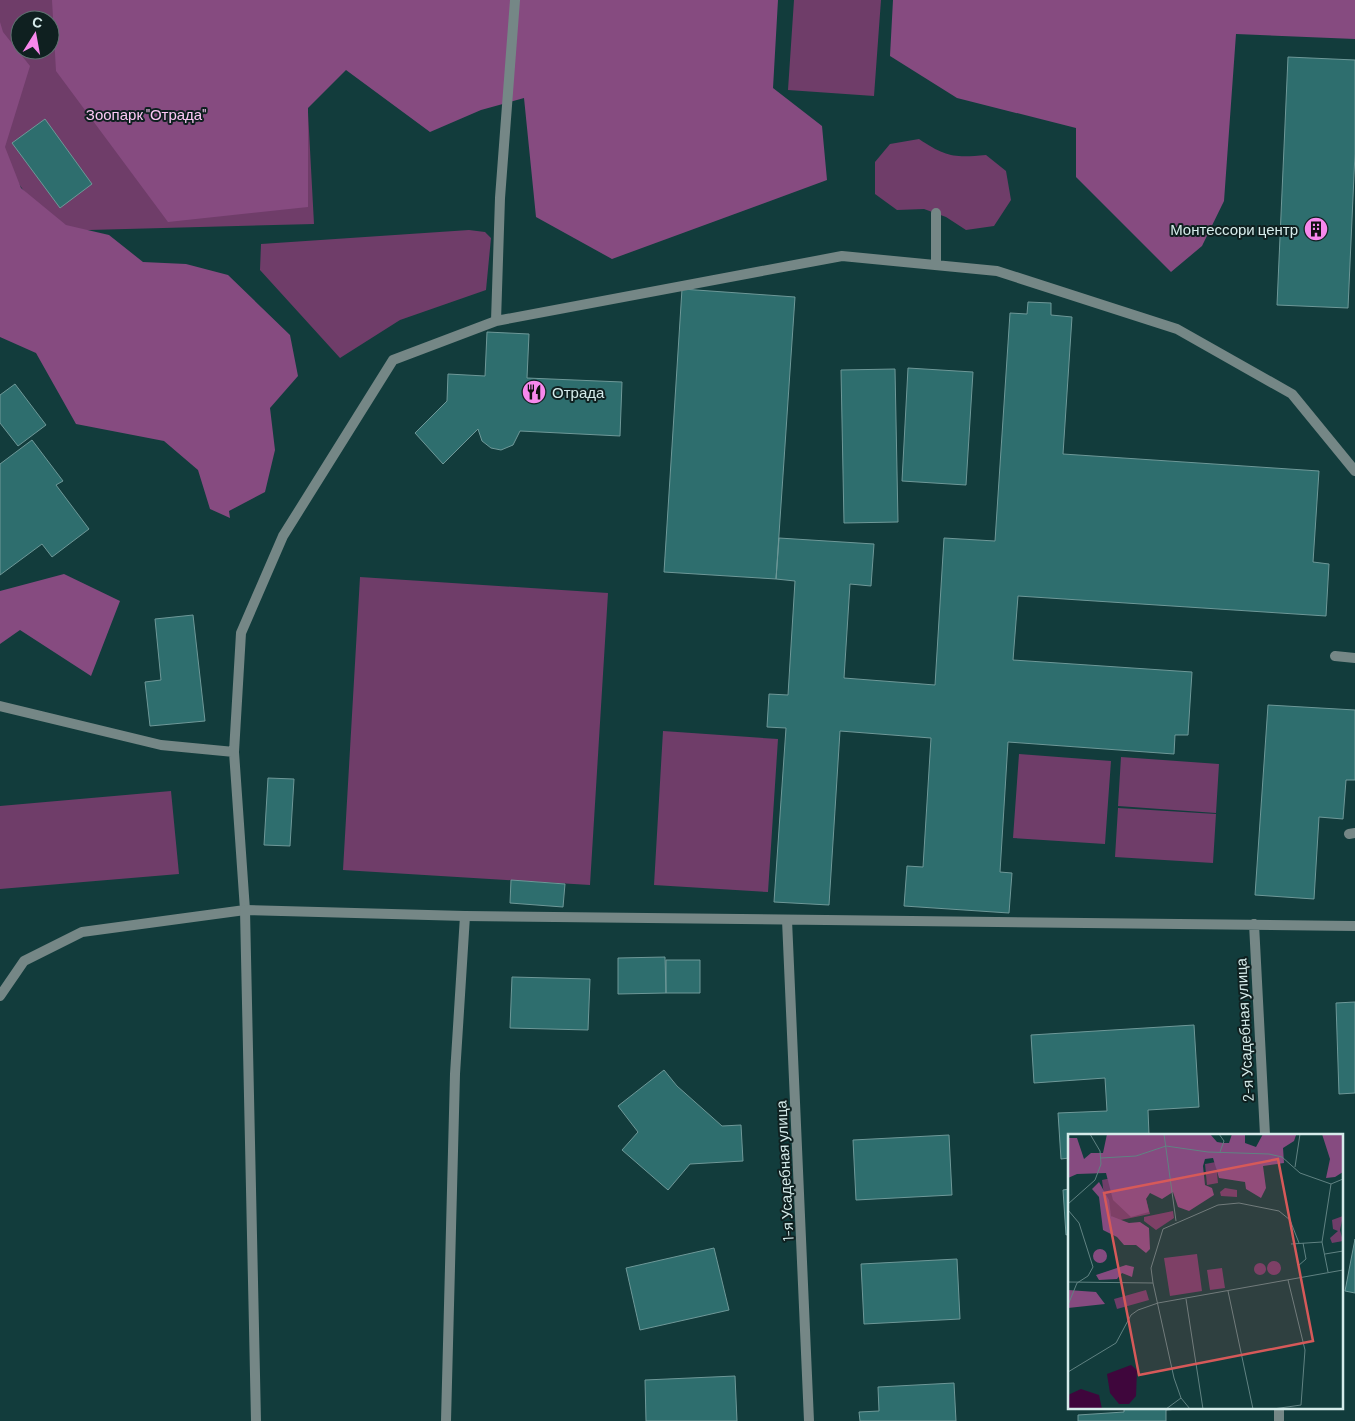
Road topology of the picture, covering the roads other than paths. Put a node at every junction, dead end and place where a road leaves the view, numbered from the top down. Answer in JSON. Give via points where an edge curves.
{"nodes":[{"id":1,"x":515,"y":0,"type":"edge"},
{"id":2,"x":936,"y":213,"type":"dead end"},
{"id":3,"x":936,"y":265,"type":"junction"},
{"id":4,"x":496,"y":321,"type":"junction"},
{"id":5,"x":1355,"y":471,"type":"edge"},
{"id":6,"x":1335,"y":656,"type":"dead end"},
{"id":7,"x":1355,"y":658,"type":"edge"},
{"id":8,"x":0,"y":706,"type":"edge"},
{"id":9,"x":234,"y":752,"type":"junction"},
{"id":10,"x":245,"y":910,"type":"junction"},
{"id":11,"x":465,"y":916,"type":"junction"},
{"id":12,"x":787,"y":920,"type":"junction"},
{"id":13,"x":1254,"y":924,"type":"junction"},
{"id":14,"x":1355,"y":926,"type":"edge"},
{"id":15,"x":0,"y":996,"type":"edge"},
{"id":16,"x":1264,"y":1134,"type":"edge"},
{"id":17,"x":1278,"y":1408,"type":"edge"},
{"id":18,"x":256,"y":1421,"type":"edge"},
{"id":19,"x":446,"y":1421,"type":"edge"},
{"id":20,"x":809,"y":1421,"type":"edge"},
{"id":21,"x":1279,"y":1421,"type":"edge"}],
"edges":[{"from":1,"to":4,"type":"street","via":[[500,198]]},
{"from":2,"to":3,"type":"street"},
{"from":3,"to":4,"type":"street","via":[[842,256]]},
{"from":3,"to":5,"type":"street","via":[[997,271],[1177,329],[1292,394]]},
{"from":4,"to":9,"type":"street","via":[[393,360],[283,536],[241,633]]},
{"from":6,"to":7,"type":"street"},
{"from":8,"to":9,"type":"street","via":[[161,745]]},
{"from":9,"to":10,"type":"street"},
{"from":10,"to":11,"type":"street"},
{"from":10,"to":15,"type":"street","via":[[82,932],[24,961]]},
{"from":10,"to":18,"type":"street"},
{"from":11,"to":12,"type":"street"},
{"from":11,"to":19,"type":"street","via":[[455,1074]]},
{"from":12,"to":13,"type":"street"},
{"from":12,"to":20,"type":"street","name":"1-я Усадебная улица"},
{"from":13,"to":14,"type":"street"},
{"from":13,"to":16,"type":"street","name":"2-я Усадебная улица"},
{"from":17,"to":21,"type":"street"}]}
